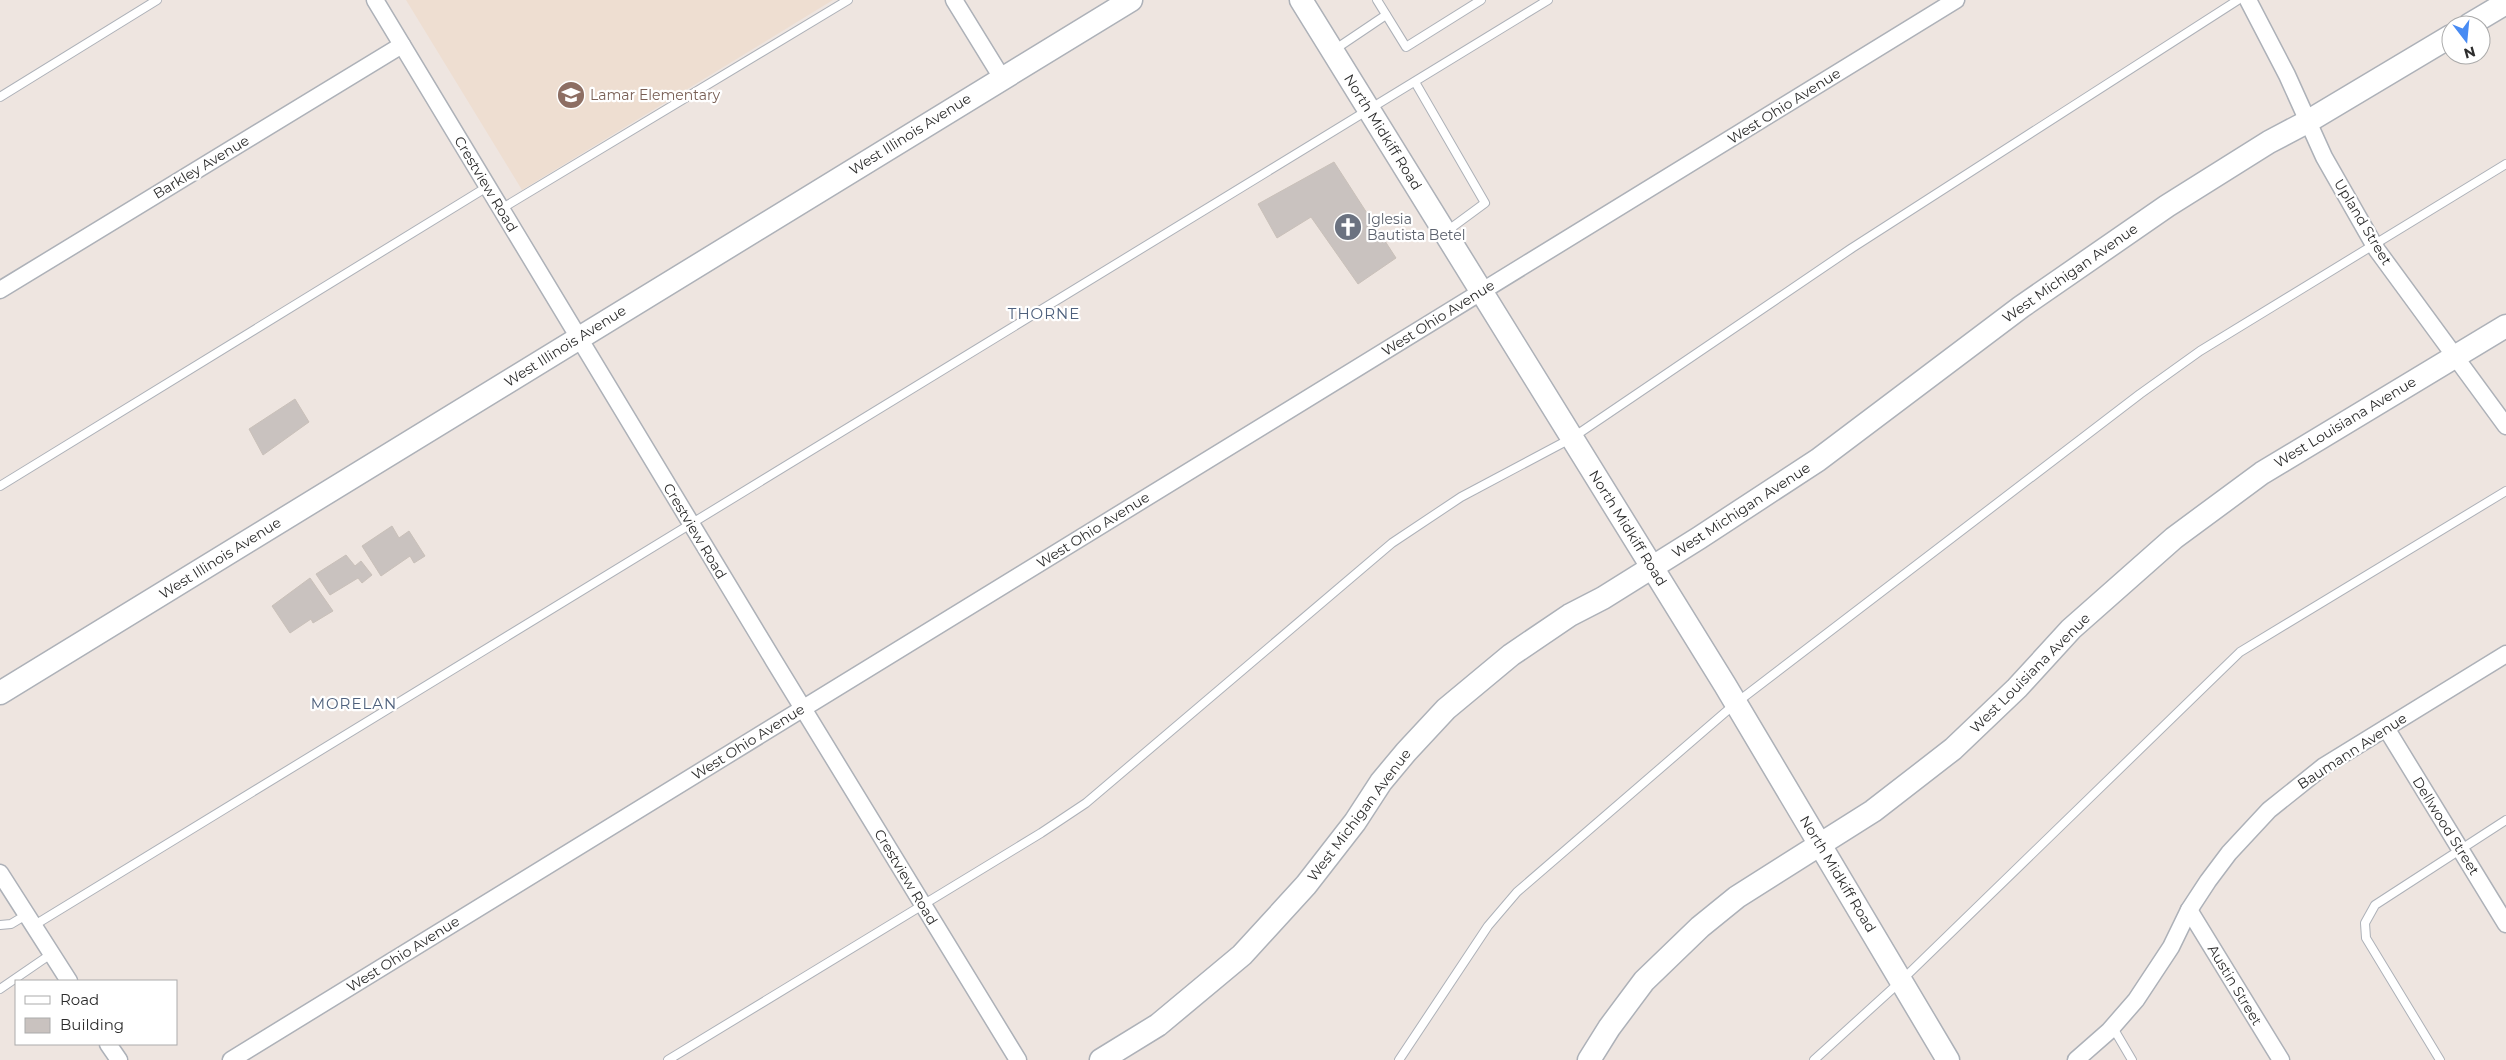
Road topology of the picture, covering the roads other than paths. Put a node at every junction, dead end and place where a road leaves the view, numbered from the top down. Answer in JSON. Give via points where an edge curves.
{"nodes":[{"id":1,"x":157,"y":0,"type":"edge"},
{"id":2,"x":375,"y":0,"type":"edge"},
{"id":3,"x":848,"y":0,"type":"edge"},
{"id":4,"x":954,"y":0,"type":"edge"},
{"id":5,"x":1301,"y":0,"type":"edge"},
{"id":6,"x":1377,"y":0,"type":"edge"},
{"id":7,"x":1482,"y":0,"type":"edge"},
{"id":8,"x":1548,"y":0,"type":"edge"},
{"id":9,"x":1956,"y":0,"type":"edge"},
{"id":10,"x":2238,"y":0,"type":"edge"},
{"id":11,"x":2248,"y":0,"type":"edge"},
{"id":12,"x":1121,"y":2,"type":"edge"},
{"id":13,"x":2506,"y":3,"type":"edge"},
{"id":14,"x":1386,"y":15,"type":"junction"},
{"id":15,"x":2486,"y":15,"type":"edge"},
{"id":16,"x":2441,"y":42,"type":"edge"},
{"id":17,"x":402,"y":45,"type":"junction"},
{"id":18,"x":1333,"y":51,"type":"junction"},
{"id":19,"x":1002,"y":78,"type":"junction"},
{"id":20,"x":1415,"y":82,"type":"junction"},
{"id":21,"x":0,"y":97,"type":"edge"},
{"id":22,"x":1369,"y":110,"type":"junction"},
{"id":23,"x":2308,"y":122,"type":"junction"},
{"id":24,"x":2506,"y":164,"type":"edge"},
{"id":25,"x":487,"y":187,"type":"junction"},
{"id":26,"x":501,"y":209,"type":"junction"},
{"id":27,"x":1445,"y":232,"type":"junction"},
{"id":28,"x":2374,"y":245,"type":"junction"},
{"id":29,"x":0,"y":290,"type":"edge"},
{"id":30,"x":1482,"y":291,"type":"junction"},
{"id":31,"x":2506,"y":326,"type":"edge"},
{"id":32,"x":579,"y":338,"type":"junction"},
{"id":33,"x":2454,"y":356,"type":"junction"},
{"id":34,"x":2506,"y":426,"type":"edge"},
{"id":35,"x":1572,"y":438,"type":"junction"},
{"id":36,"x":0,"y":486,"type":"edge"},
{"id":37,"x":2506,"y":491,"type":"edge"},
{"id":38,"x":692,"y":524,"type":"junction"},
{"id":39,"x":1652,"y":567,"type":"junction"},
{"id":40,"x":2506,"y":654,"type":"edge"},
{"id":41,"x":0,"y":693,"type":"edge"},
{"id":42,"x":1736,"y":703,"type":"junction"},
{"id":43,"x":803,"y":708,"type":"junction"},
{"id":44,"x":2386,"y":728,"type":"junction"},
{"id":45,"x":2506,"y":820,"type":"edge"},
{"id":46,"x":1820,"y":844,"type":"junction"},
{"id":47,"x":2460,"y":848,"type":"junction"},
{"id":48,"x":0,"y":873,"type":"edge"},
{"id":49,"x":922,"y":904,"type":"junction"},
{"id":50,"x":2189,"y":910,"type":"junction"},
{"id":51,"x":30,"y":920,"type":"junction"},
{"id":52,"x":0,"y":924,"type":"edge"},
{"id":53,"x":2506,"y":924,"type":"edge"},
{"id":54,"x":52,"y":954,"type":"junction"},
{"id":55,"x":68,"y":980,"type":"edge"},
{"id":56,"x":1901,"y":981,"type":"junction"},
{"id":57,"x":0,"y":989,"type":"edge"},
{"id":58,"x":2112,"y":1026,"type":"junction"},
{"id":59,"x":109,"y":1045,"type":"edge"},
{"id":60,"x":119,"y":1060,"type":"edge"},
{"id":61,"x":231,"y":1060,"type":"edge"},
{"id":62,"x":668,"y":1060,"type":"edge"},
{"id":63,"x":1018,"y":1060,"type":"edge"},
{"id":64,"x":1101,"y":1060,"type":"edge"},
{"id":65,"x":1399,"y":1060,"type":"edge"},
{"id":66,"x":1589,"y":1060,"type":"edge"},
{"id":67,"x":1814,"y":1060,"type":"edge"},
{"id":68,"x":1948,"y":1060,"type":"edge"},
{"id":69,"x":2076,"y":1060,"type":"edge"},
{"id":70,"x":2132,"y":1060,"type":"edge"},
{"id":71,"x":2281,"y":1060,"type":"edge"},
{"id":72,"x":2440,"y":1060,"type":"edge"}],
"edges":[{"from":1,"to":21,"type":"lane"},
{"from":2,"to":17,"type":"street","name":"Crestview Road"},
{"from":3,"to":26,"type":"lane"},
{"from":4,"to":19,"type":"street"},
{"from":5,"to":18,"type":"street","name":"North Midkiff Road"},
{"from":6,"to":14,"type":"lane"},
{"from":7,"to":14,"type":"lane","via":[[1406,47]]},
{"from":8,"to":20,"type":"lane"},
{"from":9,"to":30,"type":"street","name":"West Ohio Avenue"},
{"from":10,"to":35,"type":"lane","via":[[1852,248]]},
{"from":11,"to":23,"type":"street","name":"Upland Street"},
{"from":12,"to":19,"type":"street","name":"West Illinois Avenue"},
{"from":13,"to":15,"type":"street"},
{"from":14,"to":18,"type":"lane"},
{"from":16,"to":23,"type":"street","name":"West Michigan Avenue"},
{"from":17,"to":25,"type":"street","name":"Crestview Road"},
{"from":17,"to":29,"type":"street","name":"Barkley Avenue"},
{"from":18,"to":22,"type":"street","name":"North Midkiff Road"},
{"from":19,"to":32,"type":"street","name":"West Illinois Avenue"},
{"from":20,"to":22,"type":"lane"},
{"from":20,"to":27,"type":"lane","via":[[1485,203]]},
{"from":22,"to":27,"type":"street","name":"North Midkiff Road"},
{"from":22,"to":38,"type":"lane"},
{"from":23,"to":28,"type":"street","name":"Upland Street"},
{"from":23,"to":39,"type":"street","name":"West Michigan Avenue","via":[[2269,142],[2117,239],[1818,460]]},
{"from":24,"to":28,"type":"lane"},
{"from":25,"to":26,"type":"street","name":"Crestview Road"},
{"from":25,"to":36,"type":"lane"},
{"from":26,"to":32,"type":"street","name":"Crestview Road"},
{"from":27,"to":30,"type":"street","name":"North Midkiff Road"},
{"from":28,"to":33,"type":"street","name":"Upland Street"},
{"from":28,"to":42,"type":"lane","via":[[2200,351],[2140,394]]},
{"from":30,"to":35,"type":"street","name":"North Midkiff Road"},
{"from":30,"to":43,"type":"street","name":"West Ohio Avenue"},
{"from":31,"to":33,"type":"street","name":"West Louisiana Avenue"},
{"from":32,"to":38,"type":"street","name":"Crestview Road"},
{"from":32,"to":41,"type":"street","name":"West Illinois Avenue"},
{"from":33,"to":34,"type":"street","name":"Upland Street"},
{"from":33,"to":46,"type":"street","name":"West Louisiana Avenue","via":[[2262,473],[2174,538],[2071,629],[2017,688],[1952,749],[1897,794]]},
{"from":35,"to":39,"type":"street","name":"North Midkiff Road"},
{"from":35,"to":49,"type":"lane","via":[[1461,497],[1392,543],[1086,803]]},
{"from":37,"to":56,"type":"lane","via":[[2240,652]]},
{"from":38,"to":43,"type":"street","name":"Crestview Road"},
{"from":38,"to":51,"type":"lane"},
{"from":39,"to":42,"type":"street","name":"North Midkiff Road"},
{"from":39,"to":64,"type":"street","name":"West Michigan Avenue","via":[[1510,655],[1446,709],[1381,782],[1374,796],[1306,886],[1242,955],[1158,1025]]},
{"from":40,"to":44,"type":"street","name":"Baumann Avenue"},
{"from":42,"to":46,"type":"street","name":"North Midkiff Road"},
{"from":42,"to":65,"type":"lane","via":[[1517,892],[1488,926]]},
{"from":43,"to":49,"type":"street","name":"Crestview Road"},
{"from":43,"to":61,"type":"street","name":"West Ohio Avenue"},
{"from":44,"to":47,"type":"street","name":"Dellwood Street"},
{"from":44,"to":50,"type":"street","name":"Baumann Avenue","via":[[2324,766],[2269,810],[2229,853]]},
{"from":45,"to":47,"type":"lane"},
{"from":46,"to":56,"type":"street","name":"North Midkiff Road"},
{"from":46,"to":66,"type":"street","name":"West Louisiana Avenue","via":[[1738,897],[1686,940],[1644,981]]},
{"from":47,"to":53,"type":"street","name":"Dellwood Street"},
{"from":47,"to":72,"type":"lane","via":[[2375,905],[2365,923],[2366,938]]},
{"from":48,"to":51,"type":"street"},
{"from":49,"to":62,"type":"lane"},
{"from":49,"to":63,"type":"street","name":"Crestview Road"},
{"from":50,"to":58,"type":"street","name":"Baumann Avenue","via":[[2156,972]]},
{"from":50,"to":71,"type":"street","name":"Austin Street"},
{"from":51,"to":52,"type":"lane"},
{"from":51,"to":54,"type":"street"},
{"from":54,"to":55,"type":"street"},
{"from":54,"to":57,"type":"lane"},
{"from":56,"to":67,"type":"lane"},
{"from":56,"to":68,"type":"street","name":"North Midkiff Road"},
{"from":58,"to":69,"type":"street","name":"Baumann Avenue"},
{"from":58,"to":70,"type":"lane"},
{"from":59,"to":60,"type":"street"}]}
